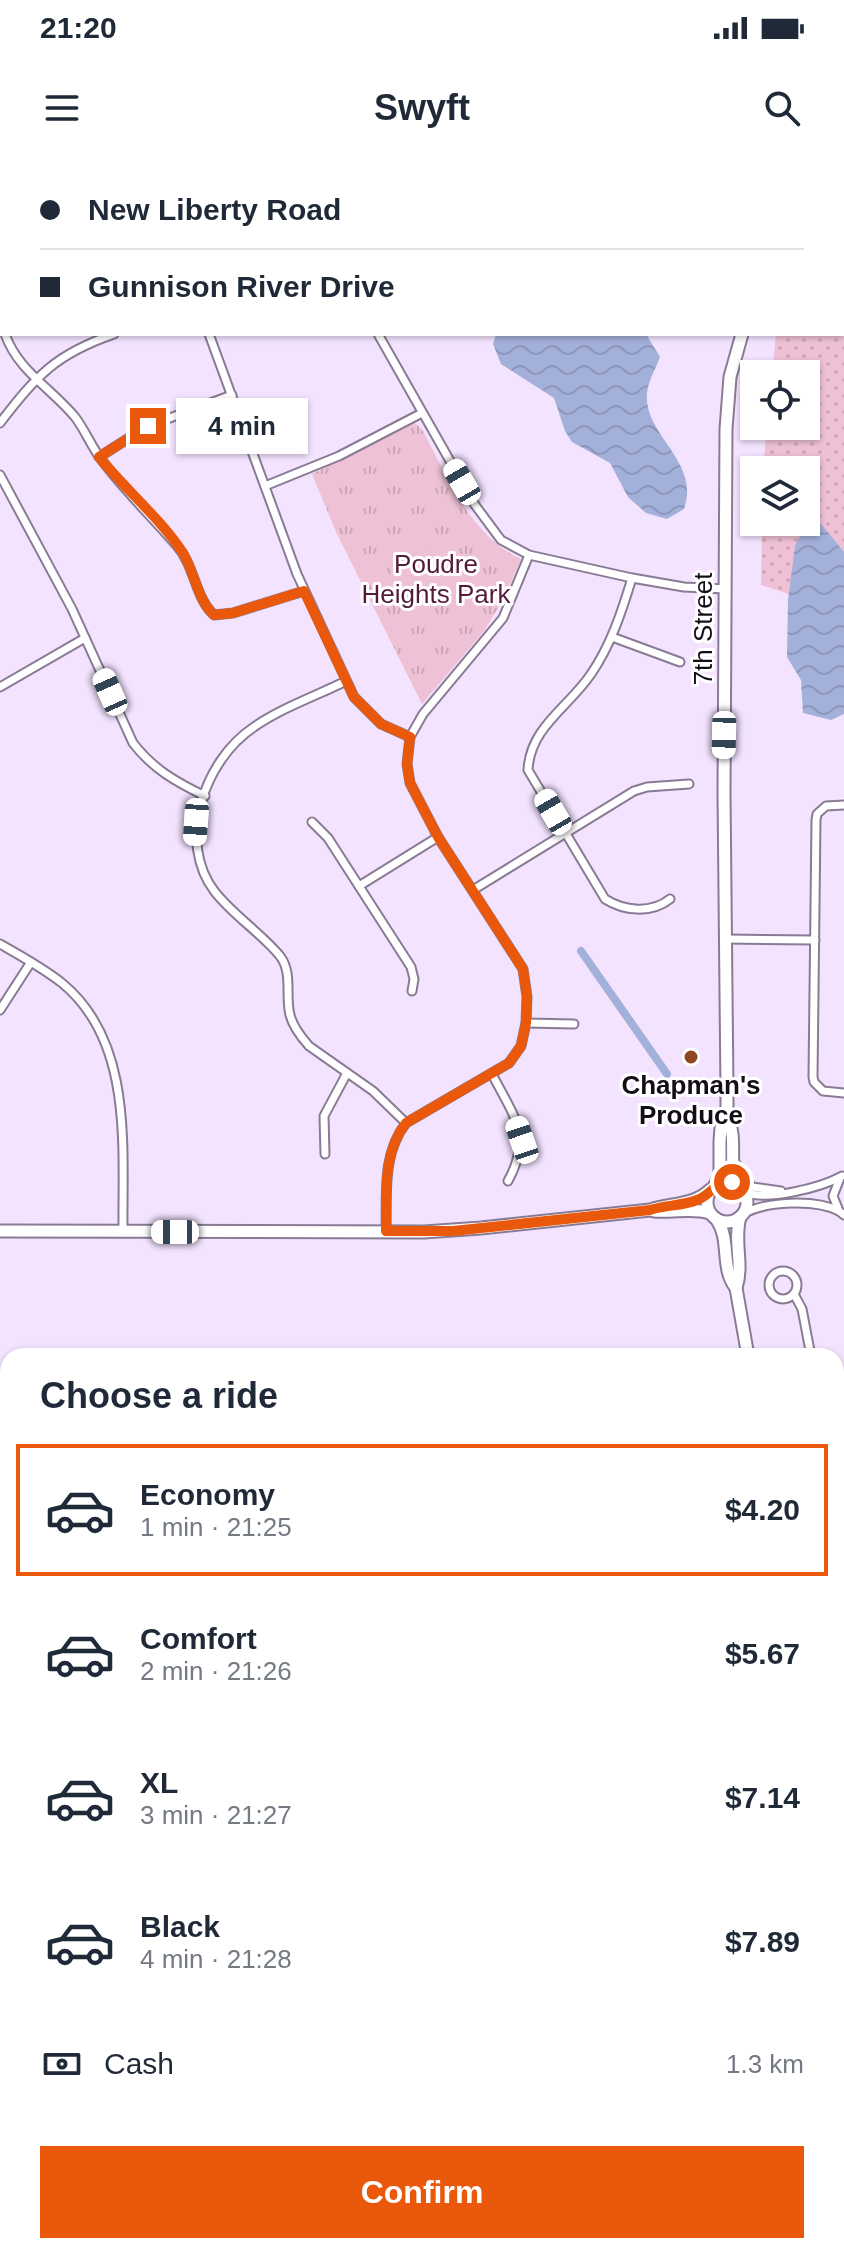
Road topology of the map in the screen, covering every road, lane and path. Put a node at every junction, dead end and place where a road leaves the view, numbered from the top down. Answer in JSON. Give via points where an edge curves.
{"nodes":[{"id":1,"x":6,"y":336,"type":"edge"},
{"id":2,"x":107,"y":336,"type":"edge"},
{"id":3,"x":210,"y":336,"type":"edge"},
{"id":4,"x":379,"y":336,"type":"edge"},
{"id":5,"x":741,"y":336,"type":"edge"},
{"id":6,"x":34,"y":380,"type":"junction"},
{"id":7,"x":232,"y":395,"type":"junction"},
{"id":8,"x":422,"y":413,"type":"junction"},
{"id":9,"x":0,"y":423,"type":"edge"},
{"id":10,"x":99,"y":457,"type":"junction"},
{"id":11,"x":0,"y":475,"type":"edge"},
{"id":12,"x":265,"y":486,"type":"junction"},
{"id":13,"x":529,"y":555,"type":"junction"},
{"id":14,"x":632,"y":578,"type":"junction"},
{"id":15,"x":726,"y":589,"type":"junction"},
{"id":16,"x":304,"y":591,"type":"junction"},
{"id":17,"x":612,"y":637,"type":"junction"},
{"id":18,"x":85,"y":638,"type":"junction"},
{"id":19,"x":680,"y":662,"type":"dead end"},
{"id":20,"x":346,"y":681,"type":"junction"},
{"id":21,"x":0,"y":687,"type":"edge"},
{"id":22,"x":410,"y":737,"type":"junction"},
{"id":23,"x":689,"y":784,"type":"dead end"},
{"id":24,"x":205,"y":796,"type":"junction"},
{"id":25,"x":844,"y":805,"type":"edge"},
{"id":26,"x":312,"y":822,"type":"dead end"},
{"id":27,"x":566,"y":834,"type":"junction"},
{"id":28,"x":438,"y":837,"type":"junction"},
{"id":29,"x":359,"y":886,"type":"junction"},
{"id":30,"x":473,"y":890,"type":"junction"},
{"id":31,"x":670,"y":899,"type":"dead end"},
{"id":32,"x":725,"y":939,"type":"junction"},
{"id":33,"x":815,"y":940,"type":"junction"},
{"id":34,"x":0,"y":944,"type":"edge"},
{"id":35,"x":31,"y":962,"type":"junction"},
{"id":36,"x":412,"y":991,"type":"dead end"},
{"id":37,"x":0,"y":1010,"type":"edge"},
{"id":38,"x":526,"y":1023,"type":"junction"},
{"id":39,"x":574,"y":1024,"type":"dead end"},
{"id":40,"x":347,"y":1073,"type":"junction"},
{"id":41,"x":492,"y":1074,"type":"junction"},
{"id":42,"x":844,"y":1093,"type":"edge"},
{"id":43,"x":727,"y":1117,"type":"junction"},
{"id":44,"x":406,"y":1123,"type":"junction"},
{"id":45,"x":325,"y":1154,"type":"dead end"},
{"id":46,"x":732,"y":1156,"type":"junction"},
{"id":47,"x":843,"y":1175,"type":"edge"},
{"id":48,"x":508,"y":1181,"type":"dead end"},
{"id":49,"x":740,"y":1187,"type":"junction"},
{"id":50,"x":712,"y":1188,"type":"junction"},
{"id":51,"x":783,"y":1191,"type":"junction"},
{"id":52,"x":650,"y":1210,"type":"junction"},
{"id":53,"x":841,"y":1213,"type":"edge"},
{"id":54,"x":742,"y":1215,"type":"junction"},
{"id":55,"x":714,"y":1216,"type":"junction"},
{"id":56,"x":0,"y":1231,"type":"edge"},
{"id":57,"x":123,"y":1231,"type":"junction"},
{"id":58,"x":386,"y":1231,"type":"junction"},
{"id":59,"x":736,"y":1288,"type":"junction"},
{"id":60,"x":794,"y":1294,"type":"dead end"},
{"id":61,"x":747,"y":1348,"type":"edge"},
{"id":62,"x":809,"y":1348,"type":"edge"}],
"edges":[{"from":1,"to":6,"type":"street"},
{"from":2,"to":6,"type":"street","via":[[64,355]]},
{"from":3,"to":7,"type":"street"},
{"from":4,"to":8,"type":"street"},
{"from":5,"to":15,"type":"street","name":"7th Street","via":[[727,400]]},
{"from":6,"to":9,"type":"street"},
{"from":6,"to":10,"type":"street","via":[[76,418]]},
{"from":7,"to":10,"type":"street","via":[[148,426]]},
{"from":7,"to":12,"type":"street"},
{"from":8,"to":12,"type":"street"},
{"from":8,"to":13,"type":"street","via":[[490,529]]},
{"from":10,"to":16,"type":"street","via":[[182,551],[214,615]]},
{"from":11,"to":18,"type":"street"},
{"from":12,"to":16,"type":"street"},
{"from":13,"to":14,"type":"street"},
{"from":13,"to":22,"type":"street","via":[[503,618]]},
{"from":14,"to":15,"type":"street"},
{"from":14,"to":17,"type":"street"},
{"from":15,"to":32,"type":"street","name":"7th Street"},
{"from":16,"to":20,"type":"street"},
{"from":17,"to":19,"type":"street"},
{"from":17,"to":27,"type":"street","via":[[590,676],[531,746],[528,770]]},
{"from":18,"to":21,"type":"street"},
{"from":18,"to":24,"type":"street","via":[[133,743],[170,779]]},
{"from":20,"to":22,"type":"street","via":[[364,710]]},
{"from":20,"to":24,"type":"street","via":[[254,726],[223,757]]},
{"from":22,"to":28,"type":"street","via":[[410,783]]},
{"from":23,"to":27,"type":"street","via":[[634,791]]},
{"from":24,"to":40,"type":"street","via":[[196,822],[199,864],[215,892],[282,958],[290,1015],[302,1038]]},
{"from":25,"to":33,"type":"street","via":[[826,806],[817,814]]},
{"from":26,"to":29,"type":"street"},
{"from":27,"to":30,"type":"street"},
{"from":27,"to":31,"type":"street","via":[[611,903],[632,909],[660,907]]},
{"from":28,"to":29,"type":"street"},
{"from":28,"to":30,"type":"street"},
{"from":29,"to":36,"type":"street","via":[[411,967]]},
{"from":30,"to":38,"type":"street","via":[[523,969]]},
{"from":32,"to":33,"type":"street"},
{"from":32,"to":43,"type":"street","name":"7th Street"},
{"from":33,"to":42,"type":"street","via":[[814,1082],[823,1091]]},
{"from":34,"to":35,"type":"street"},
{"from":35,"to":37,"type":"street"},
{"from":35,"to":57,"type":"street","via":[[64,985],[94,1020],[109,1056],[121,1100]]},
{"from":38,"to":39,"type":"street"},
{"from":38,"to":41,"type":"street","via":[[521,1046]]},
{"from":40,"to":44,"type":"street"},
{"from":40,"to":45,"type":"street","via":[[324,1116]]},
{"from":41,"to":44,"type":"street"},
{"from":41,"to":48,"type":"street","via":[[522,1140],[519,1162]]},
{"from":43,"to":46,"type":"street","name":"7th Street","via":[[733,1128]]},
{"from":43,"to":50,"type":"street","name":"7th Street","via":[[721,1128],[720,1175]]},
{"from":44,"to":58,"type":"street","via":[[388,1158]]},
{"from":46,"to":49,"type":"street","name":"7th Street","via":[[732,1173]]},
{"from":46,"to":51,"type":"street","via":[[752,1187]]},
{"from":47,"to":51,"type":"street","via":[[815,1187]]},
{"from":47,"to":53,"type":"street","via":[[834,1189]]},
{"from":49,"to":50,"type":"street","via":[[727,1182]]},
{"from":49,"to":51,"type":"street","via":[[760,1197]]},
{"from":49,"to":54,"type":"street","via":[[747,1205]]},
{"from":50,"to":52,"type":"street","via":[[694,1201]]},
{"from":50,"to":55,"type":"street","via":[[707,1199]]},
{"from":52,"to":55,"type":"street","via":[[695,1210]]},
{"from":52,"to":58,"type":"street","via":[[453,1231]]},
{"from":53,"to":54,"type":"street","via":[[804,1203],[761,1207]]},
{"from":54,"to":55,"type":"street","via":[[726,1222]]},
{"from":54,"to":59,"type":"street","via":[[736,1230]]},
{"from":55,"to":59,"type":"street","via":[[725,1236],[730,1280]]},
{"from":56,"to":57,"type":"street"},
{"from":57,"to":58,"type":"street"},
{"from":59,"to":61,"type":"street"},
{"from":60,"to":62,"type":"street"}]}
